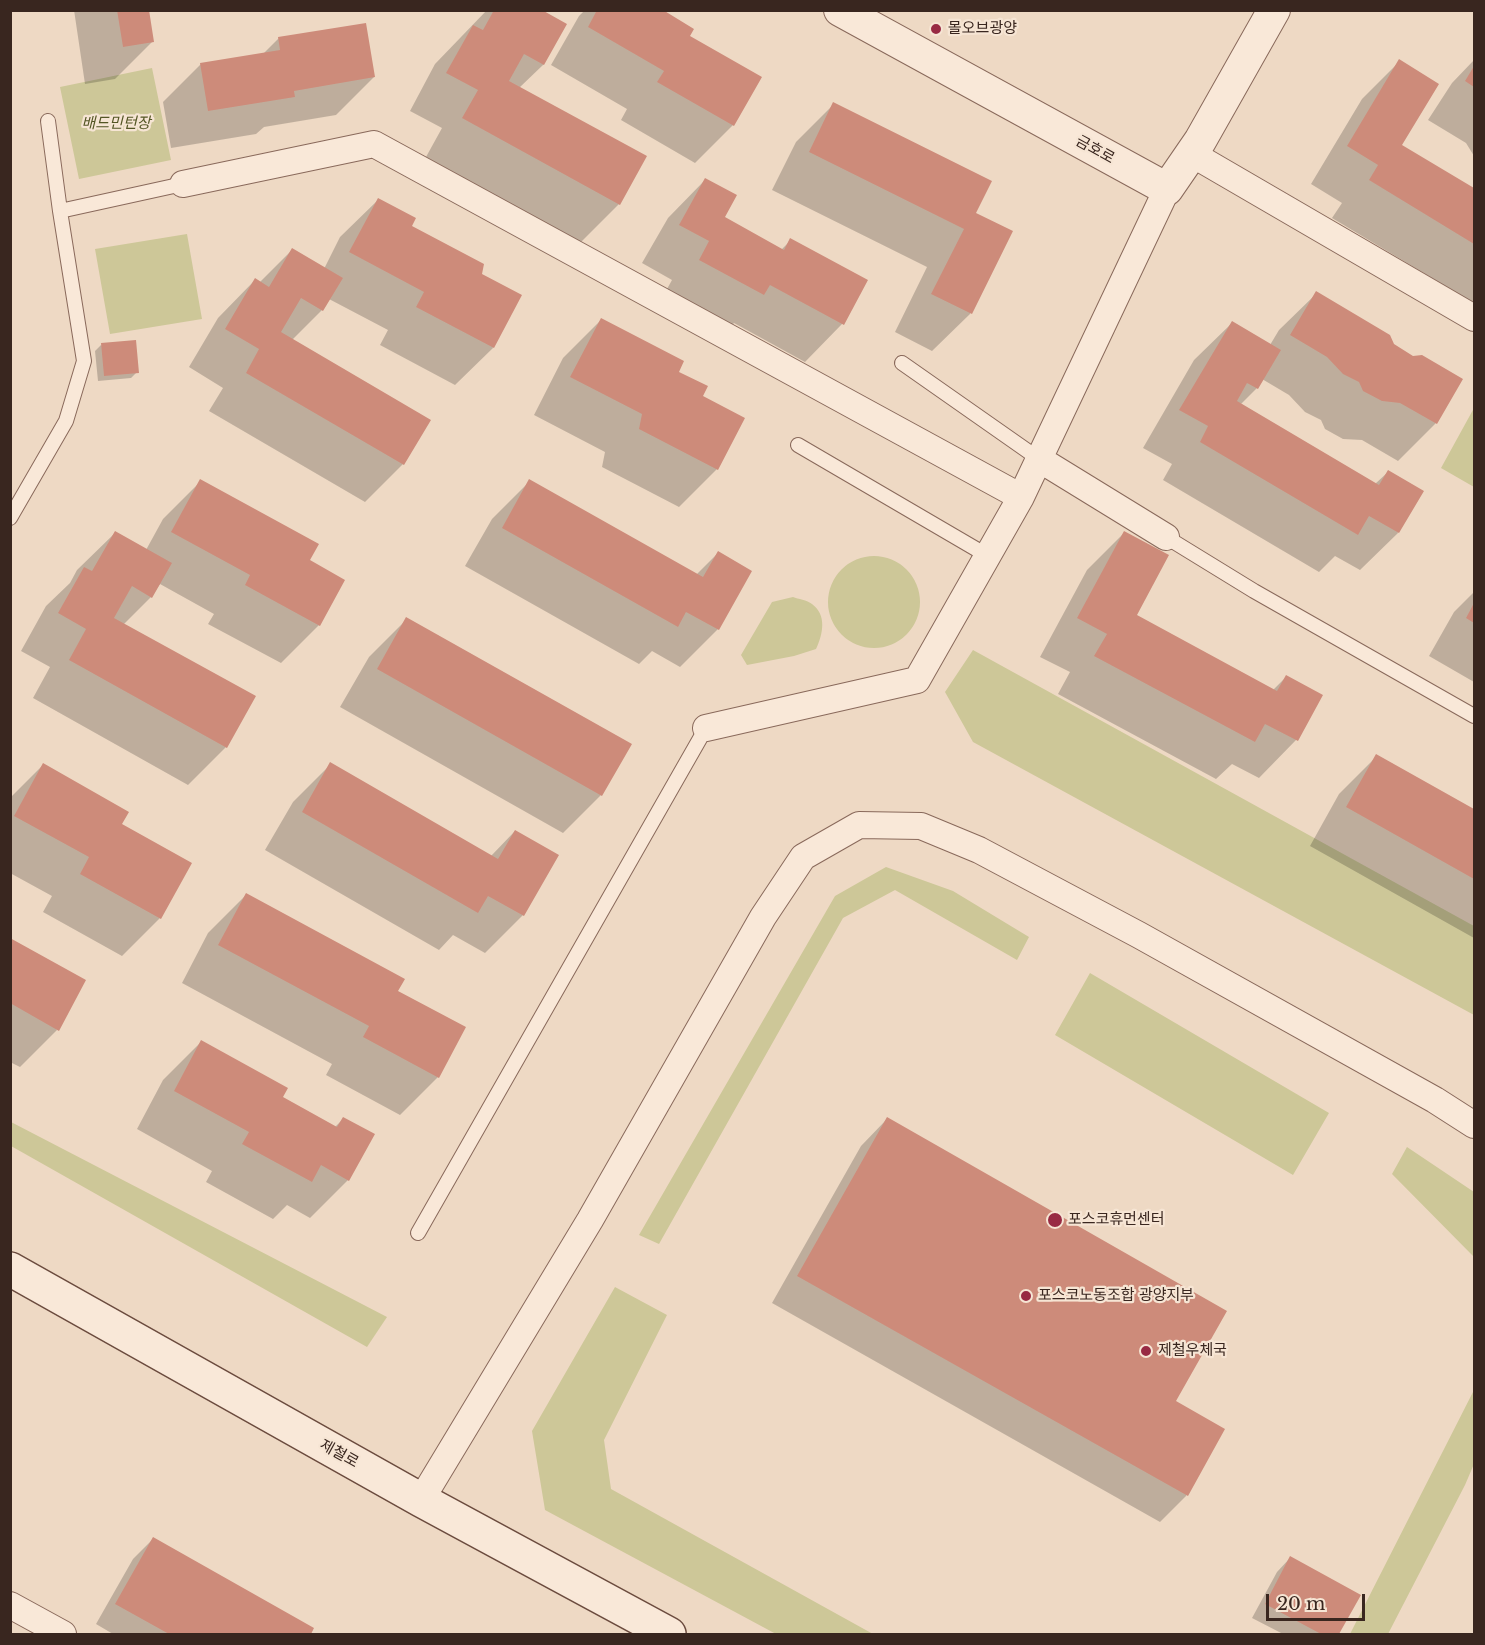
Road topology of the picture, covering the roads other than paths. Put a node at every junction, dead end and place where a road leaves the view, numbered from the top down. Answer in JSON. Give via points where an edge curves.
{"nodes":[{"id":1,"x":840,"y":10,"type":"edge"},
{"id":2,"x":1274,"y":10,"type":"edge"},
{"id":3,"x":48,"y":120,"type":"dead end"},
{"id":4,"x":1192,"y":154,"type":"junction"},
{"id":5,"x":183,"y":184,"type":"joint"},
{"id":6,"x":1167,"y":189,"type":"junction"},
{"id":7,"x":60,"y":211,"type":"junction"},
{"id":8,"x":1474,"y":318,"type":"edge"},
{"id":9,"x":902,"y":363,"type":"dead end"},
{"id":10,"x":798,"y":445,"type":"dead end"},
{"id":11,"x":1039,"y":459,"type":"junction"},
{"id":12,"x":1021,"y":497,"type":"junction"},
{"id":13,"x":10,"y":518,"type":"edge"},
{"id":14,"x":1166,"y":537,"type":"joint"},
{"id":15,"x":988,"y":556,"type":"junction"},
{"id":16,"x":1474,"y":716,"type":"edge"},
{"id":17,"x":706,"y":728,"type":"joint"},
{"id":18,"x":1474,"y":1125,"type":"edge"},
{"id":19,"x":418,"y":1233,"type":"dead end"},
{"id":20,"x":10,"y":1269,"type":"edge"},
{"id":21,"x":421,"y":1500,"type":"junction"},
{"id":22,"x":10,"y":1605,"type":"edge"},
{"id":23,"x":63,"y":1635,"type":"edge"},
{"id":24,"x":669,"y":1635,"type":"edge"}],
"edges":[{"from":1,"to":6,"type":"street","name":"금호로"},
{"from":2,"to":4,"type":"street"},
{"from":3,"to":7,"type":"lane"},
{"from":4,"to":6,"type":"street"},
{"from":4,"to":8,"type":"street"},
{"from":5,"to":7,"type":"lane"},
{"from":5,"to":12,"type":"street","via":[[374,144]]},
{"from":6,"to":11,"type":"street"},
{"from":7,"to":13,"type":"lane","via":[[84,361],[66,422]]},
{"from":9,"to":11,"type":"lane"},
{"from":10,"to":15,"type":"lane"},
{"from":11,"to":12,"type":"street"},
{"from":11,"to":14,"type":"street"},
{"from":12,"to":15,"type":"street"},
{"from":14,"to":16,"type":"lane"},
{"from":15,"to":17,"type":"street","via":[[917,680]]},
{"from":17,"to":19,"type":"lane"},
{"from":18,"to":21,"type":"street","via":[[1140,935],[979,850],[921,826],[859,825],[803,856],[763,916],[581,1235]]},
{"from":20,"to":21,"type":"main road","name":"제철로"},
{"from":21,"to":24,"type":"main road","name":"제철로"},
{"from":22,"to":23,"type":"street"}]}
